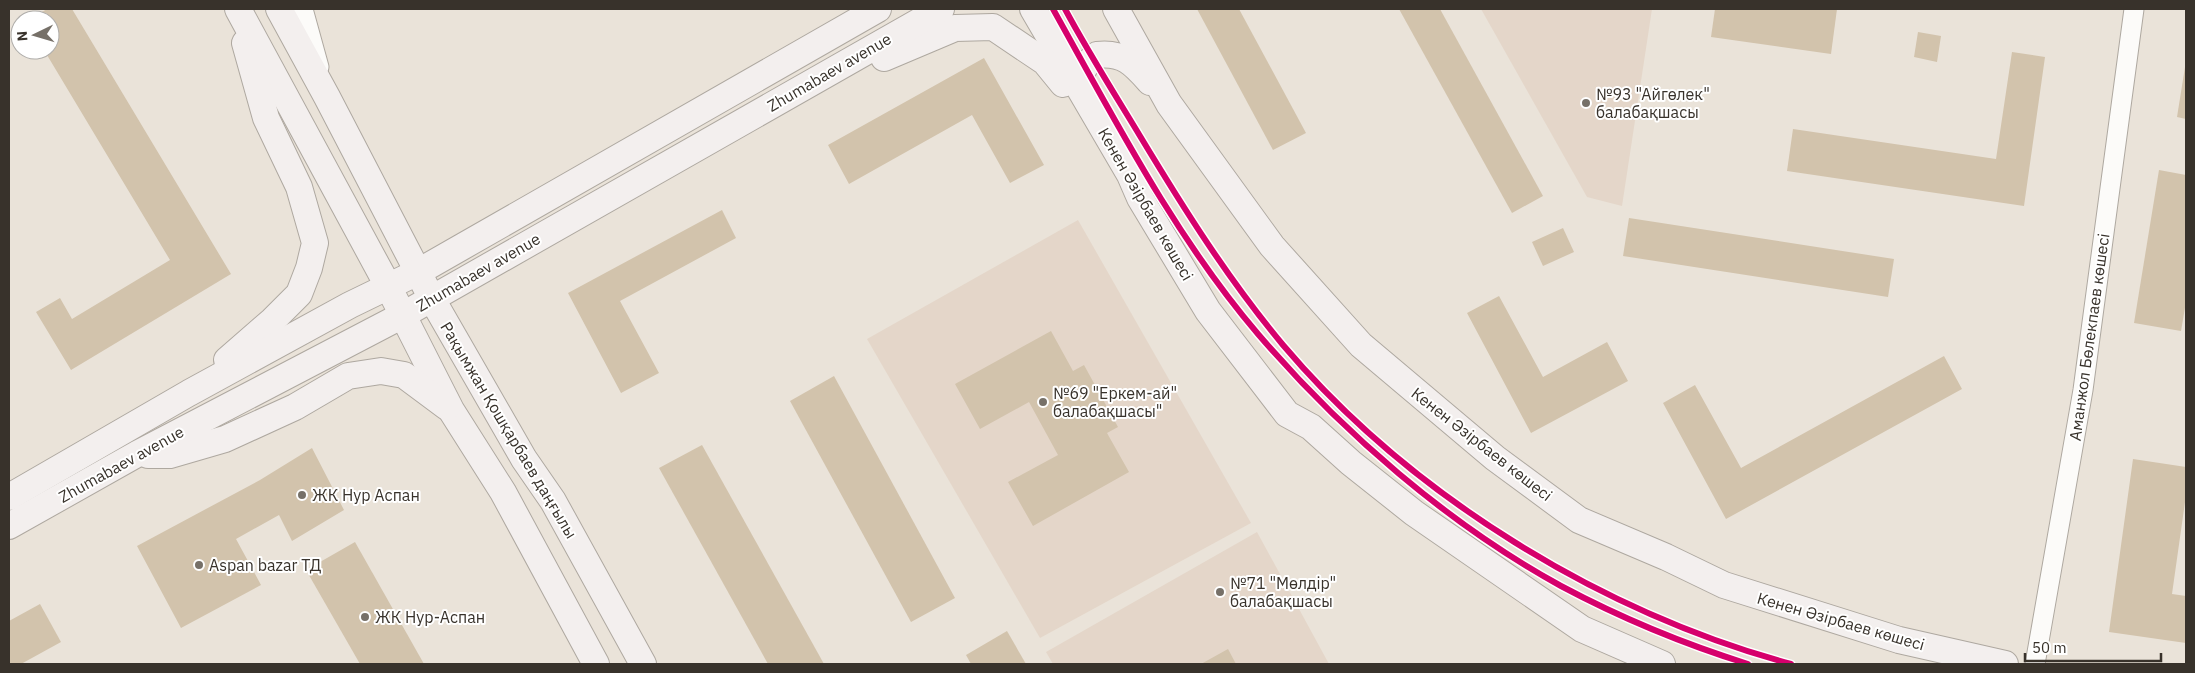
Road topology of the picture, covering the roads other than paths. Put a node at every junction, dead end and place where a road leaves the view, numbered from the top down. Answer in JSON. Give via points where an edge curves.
{"nodes":[{"id":1,"x":236,"y":9,"type":"edge"},
{"id":2,"x":279,"y":9,"type":"edge"},
{"id":3,"x":303,"y":9,"type":"edge"},
{"id":4,"x":878,"y":9,"type":"edge"},
{"id":5,"x":941,"y":9,"type":"edge"},
{"id":6,"x":1033,"y":9,"type":"edge"},
{"id":7,"x":1116,"y":9,"type":"edge"},
{"id":8,"x":1133,"y":9,"type":"edge"},
{"id":9,"x":2134,"y":9,"type":"edge"},
{"id":10,"x":1146,"y":60,"type":"junction"},
{"id":11,"x":788,"y":95,"type":"junction"},
{"id":12,"x":327,"y":97,"type":"junction"},
{"id":13,"x":1169,"y":104,"type":"junction"},
{"id":14,"x":1088,"y":106,"type":"junction"},
{"id":15,"x":1112,"y":146,"type":"junction"},
{"id":16,"x":418,"y":272,"type":"junction"},
{"id":17,"x":388,"y":286,"type":"junction"},
{"id":18,"x":432,"y":299,"type":"junction"},
{"id":19,"x":350,"y":305,"type":"junction"},
{"id":20,"x":403,"y":315,"type":"junction"},
{"id":21,"x":362,"y":337,"type":"junction"},
{"id":22,"x":189,"y":393,"type":"junction"},
{"id":23,"x":452,"y":410,"type":"junction"},
{"id":24,"x":137,"y":454,"type":"junction"},
{"id":25,"x":9,"y":498,"type":"edge"},
{"id":26,"x":9,"y":526,"type":"edge"},
{"id":27,"x":596,"y":664,"type":"edge"},
{"id":28,"x":643,"y":664,"type":"edge"},
{"id":29,"x":1662,"y":664,"type":"edge"},
{"id":30,"x":2004,"y":664,"type":"edge"},
{"id":31,"x":2035,"y":664,"type":"edge"}],
"edges":[{"from":1,"to":17,"type":"main road"},
{"from":1,"to":22,"type":"main road","via":[[266,118],[299,188],[315,243],[299,294]]},
{"from":2,"to":12,"type":"main road","name":"Рақымжан Қошқарбаев даңғылы"},
{"from":3,"to":12,"type":"street"},
{"from":4,"to":16,"type":"main road","name":"Zhumabaev avenue"},
{"from":5,"to":11,"type":"main road","name":"Zhumabaev avenue"},
{"from":6,"to":14,"type":"main road","name":"Кенен Әзірбаев көшесі"},
{"from":7,"to":10,"type":"main road","name":"Кенен Әзірбаев көшесі"},
{"from":8,"to":10,"type":"main road"},
{"from":9,"to":31,"type":"street","name":"Аманжол Бөлекпаев көшесі","via":[[2084,380]]},
{"from":10,"to":13,"type":"main road","name":"Кенен Әзірбаев көшесі"},
{"from":11,"to":15,"type":"main road","via":[[842,77],[955,28],[994,27],[1045,62]]},
{"from":11,"to":18,"type":"main road","name":"Zhumabaev avenue"},
{"from":12,"to":16,"type":"main road","name":"Рақымжан Қошқарбаев даңғылы"},
{"from":13,"to":14,"type":"main road","via":[[1135,65],[1118,55],[1097,54],[1083,69],[1080,80]]},
{"from":13,"to":30,"type":"main road","name":"Кенен Әзірбаев көшесі","via":[[1272,246],[1361,345],[1495,458],[1579,520],[1747,593],[1899,640]]},
{"from":14,"to":15,"type":"main road","name":"Кенен Әзірбаев көшесі"},
{"from":15,"to":29,"type":"main road","name":"Кенен Әзірбаев көшесі","via":[[1208,311],[1287,414],[1311,427],[1414,513],[1582,629]]},
{"from":16,"to":17,"type":"main road","name":"Zhumabaev avenue"},
{"from":16,"to":18,"type":"main road","name":"Рақымжан Қошқарбаев даңғылы"},
{"from":17,"to":19,"type":"main road","name":"Zhumabaev avenue"},
{"from":17,"to":20,"type":"main road","name":"Рақымжан Қошқарбаев даңғылы"},
{"from":18,"to":20,"type":"main road","name":"Zhumabaev avenue"},
{"from":18,"to":28,"type":"main road","name":"Рақымжан Қошқарбаев даңғылы","via":[[524,459],[553,501]]},
{"from":19,"to":21,"type":"main road","via":[[360,315],[364,327]]},
{"from":19,"to":22,"type":"main road","name":"Zhumabaev avenue"},
{"from":20,"to":21,"type":"main road","name":"Zhumabaev avenue"},
{"from":20,"to":23,"type":"main road","name":"Рақымжан Қошқарбаев даңғылы"},
{"from":21,"to":24,"type":"main road","name":"Zhumabaev avenue"},
{"from":22,"to":25,"type":"main road","name":"Zhumabaev avenue"},
{"from":23,"to":24,"type":"main road","via":[[404,375],[381,371],[348,376],[295,407],[225,439],[170,455]]},
{"from":23,"to":27,"type":"main road","name":"Рақымжан Қошқарбаев даңғылы","via":[[503,492]]},
{"from":24,"to":26,"type":"main road","name":"Zhumabaev avenue"}]}
